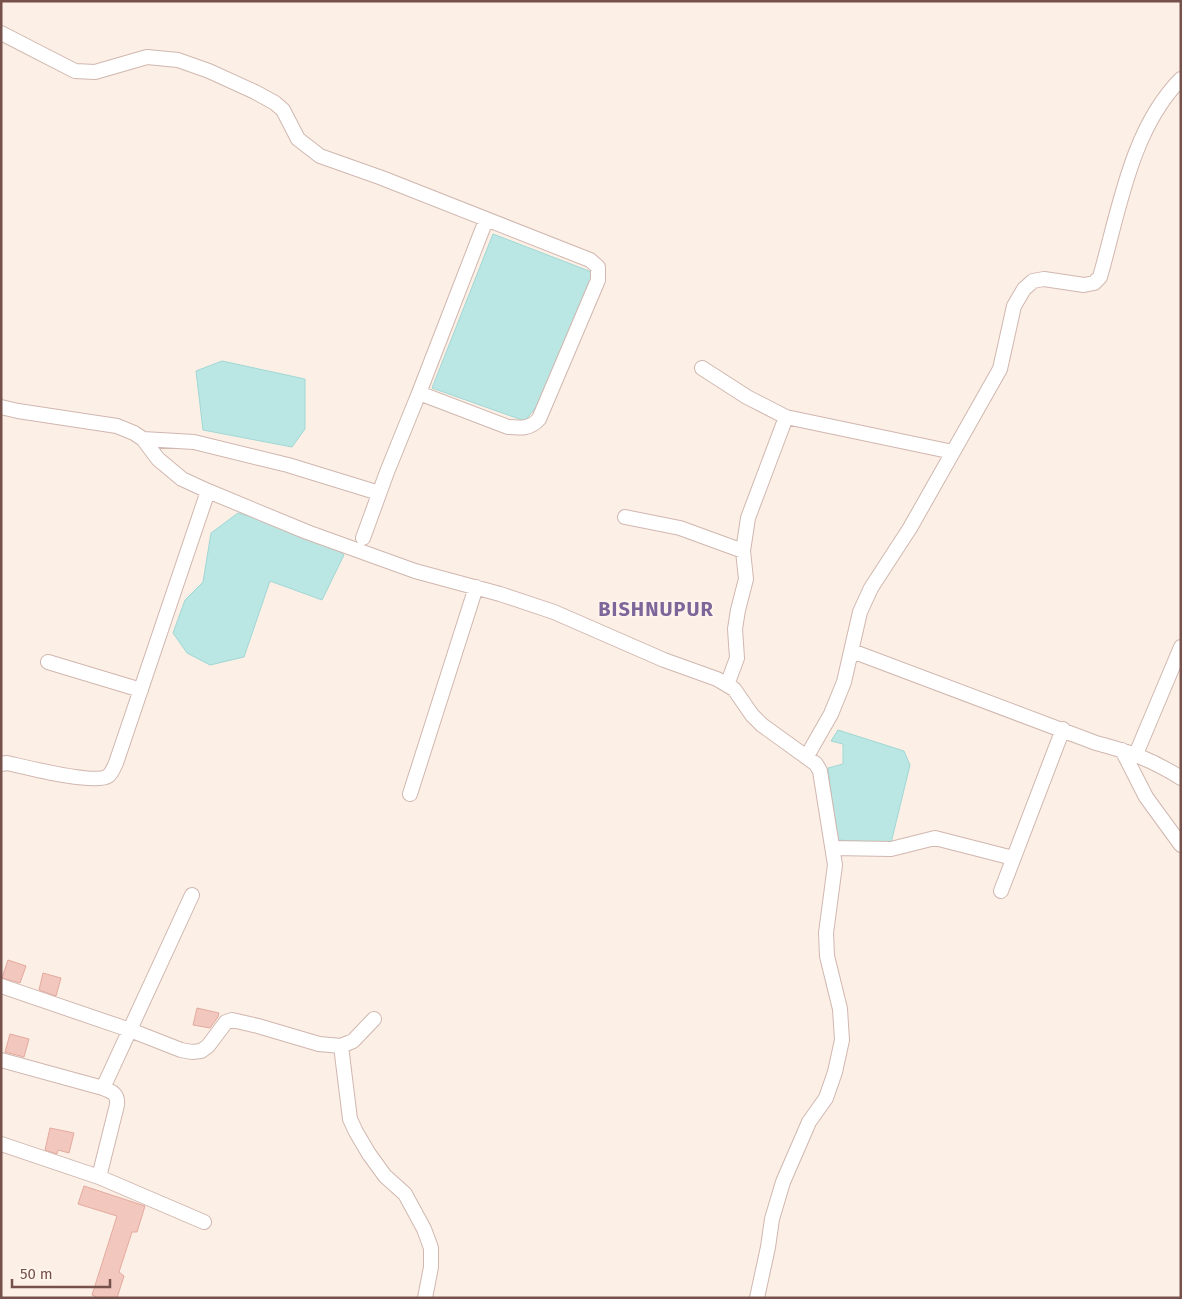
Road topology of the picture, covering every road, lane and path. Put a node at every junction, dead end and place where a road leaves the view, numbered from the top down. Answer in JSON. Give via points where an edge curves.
{"nodes":[{"id":1,"x":1,"y":34,"type":"edge"},
{"id":2,"x":1181,"y":79,"type":"edge"},
{"id":3,"x":486,"y":220,"type":"junction"},
{"id":4,"x":702,"y":368,"type":"dead end"},
{"id":5,"x":419,"y":394,"type":"junction"},
{"id":6,"x":1,"y":407,"type":"edge"},
{"id":7,"x":786,"y":417,"type":"junction"},
{"id":8,"x":143,"y":439,"type":"junction"},
{"id":9,"x":953,"y":452,"type":"junction"},
{"id":10,"x":208,"y":491,"type":"junction"},
{"id":11,"x":379,"y":493,"type":"junction"},
{"id":12,"x":625,"y":517,"type":"dead end"},
{"id":13,"x":363,"y":538,"type":"dead end"},
{"id":14,"x":744,"y":551,"type":"junction"},
{"id":15,"x":476,"y":587,"type":"junction"},
{"id":16,"x":1181,"y":647,"type":"edge"},
{"id":17,"x":852,"y":651,"type":"junction"},
{"id":18,"x":48,"y":662,"type":"dead end"},
{"id":19,"x":727,"y":685,"type":"junction"},
{"id":20,"x":141,"y":690,"type":"junction"},
{"id":21,"x":1063,"y":730,"type":"junction"},
{"id":22,"x":1122,"y":750,"type":"junction"},
{"id":23,"x":1136,"y":754,"type":"junction"},
{"id":24,"x":807,"y":756,"type":"junction"},
{"id":25,"x":1,"y":764,"type":"edge"},
{"id":26,"x":1181,"y":778,"type":"edge"},
{"id":27,"x":410,"y":794,"type":"dead end"},
{"id":28,"x":1181,"y":845,"type":"edge"},
{"id":29,"x":834,"y":848,"type":"junction"},
{"id":30,"x":1013,"y":858,"type":"junction"},
{"id":31,"x":1001,"y":891,"type":"dead end"},
{"id":32,"x":192,"y":895,"type":"dead end"},
{"id":33,"x":1,"y":986,"type":"edge"},
{"id":34,"x":374,"y":1019,"type":"dead end"},
{"id":35,"x":130,"y":1030,"type":"junction"},
{"id":36,"x":341,"y":1046,"type":"junction"},
{"id":37,"x":1,"y":1060,"type":"edge"},
{"id":38,"x":103,"y":1088,"type":"junction"},
{"id":39,"x":1,"y":1144,"type":"edge"},
{"id":40,"x":99,"y":1177,"type":"junction"},
{"id":41,"x":204,"y":1222,"type":"dead end"},
{"id":42,"x":426,"y":1298,"type":"edge"},
{"id":43,"x":757,"y":1298,"type":"edge"}],
"edges":[{"from":1,"to":3,"type":"street","via":[[75,71],[95,72],[147,57],[178,60],[275,103],[283,110],[298,139],[320,156]]},
{"from":2,"to":9,"type":"street","via":[[1154,112],[1138,149],[1100,277],[1094,283],[1084,285],[1044,279],[1033,281],[1024,289],[1014,306],[1000,369]]},
{"from":3,"to":5,"type":"street"},
{"from":3,"to":5,"type":"street","via":[[590,260],[598,267],[598,280],[539,419],[532,426],[508,427]]},
{"from":4,"to":7,"type":"street"},
{"from":5,"to":11,"type":"street"},
{"from":6,"to":8,"type":"street","via":[[117,426]]},
{"from":7,"to":9,"type":"street"},
{"from":7,"to":14,"type":"street","via":[[748,518]]},
{"from":8,"to":10,"type":"street","via":[[158,458],[182,479]]},
{"from":8,"to":11,"type":"street","via":[[194,442],[288,465]]},
{"from":9,"to":17,"type":"street","via":[[871,588],[860,612]]},
{"from":10,"to":15,"type":"street","via":[[307,532],[415,571]]},
{"from":10,"to":20,"type":"street"},
{"from":11,"to":13,"type":"street"},
{"from":12,"to":14,"type":"street","via":[[680,528]]},
{"from":14,"to":19,"type":"street","via":[[746,579],[735,629],[736,658]]},
{"from":15,"to":19,"type":"street","via":[[554,612]]},
{"from":15,"to":27,"type":"street"},
{"from":16,"to":23,"type":"street"},
{"from":17,"to":21,"type":"street"},
{"from":17,"to":24,"type":"street","via":[[844,682]]},
{"from":18,"to":20,"type":"street"},
{"from":19,"to":24,"type":"street","via":[[734,689],[762,724]]},
{"from":20,"to":25,"type":"street","via":[[109,775],[101,779],[87,779]]},
{"from":21,"to":22,"type":"street"},
{"from":21,"to":30,"type":"street"},
{"from":22,"to":23,"type":"street"},
{"from":22,"to":28,"type":"street","via":[[1146,797]]},
{"from":23,"to":26,"type":"street"},
{"from":24,"to":29,"type":"street","via":[[820,771]]},
{"from":29,"to":30,"type":"street","via":[[891,849],[936,838]]},
{"from":29,"to":43,"type":"street","via":[[835,878],[826,933],[827,956],[840,1009],[842,1040],[826,1098],[809,1122],[783,1182],[772,1219]]},
{"from":30,"to":31,"type":"street"},
{"from":32,"to":35,"type":"street"},
{"from":33,"to":35,"type":"street"},
{"from":34,"to":36,"type":"street","via":[[357,1038]]},
{"from":35,"to":36,"type":"street","via":[[192,1052],[208,1046],[226,1022],[232,1020],[319,1044]]},
{"from":35,"to":38,"type":"street"},
{"from":36,"to":42,"type":"street","via":[[350,1119],[385,1176],[405,1194],[431,1248]]},
{"from":37,"to":38,"type":"street"},
{"from":38,"to":40,"type":"street","via":[[114,1093],[118,1106]]},
{"from":39,"to":40,"type":"street"},
{"from":40,"to":41,"type":"street"}]}
